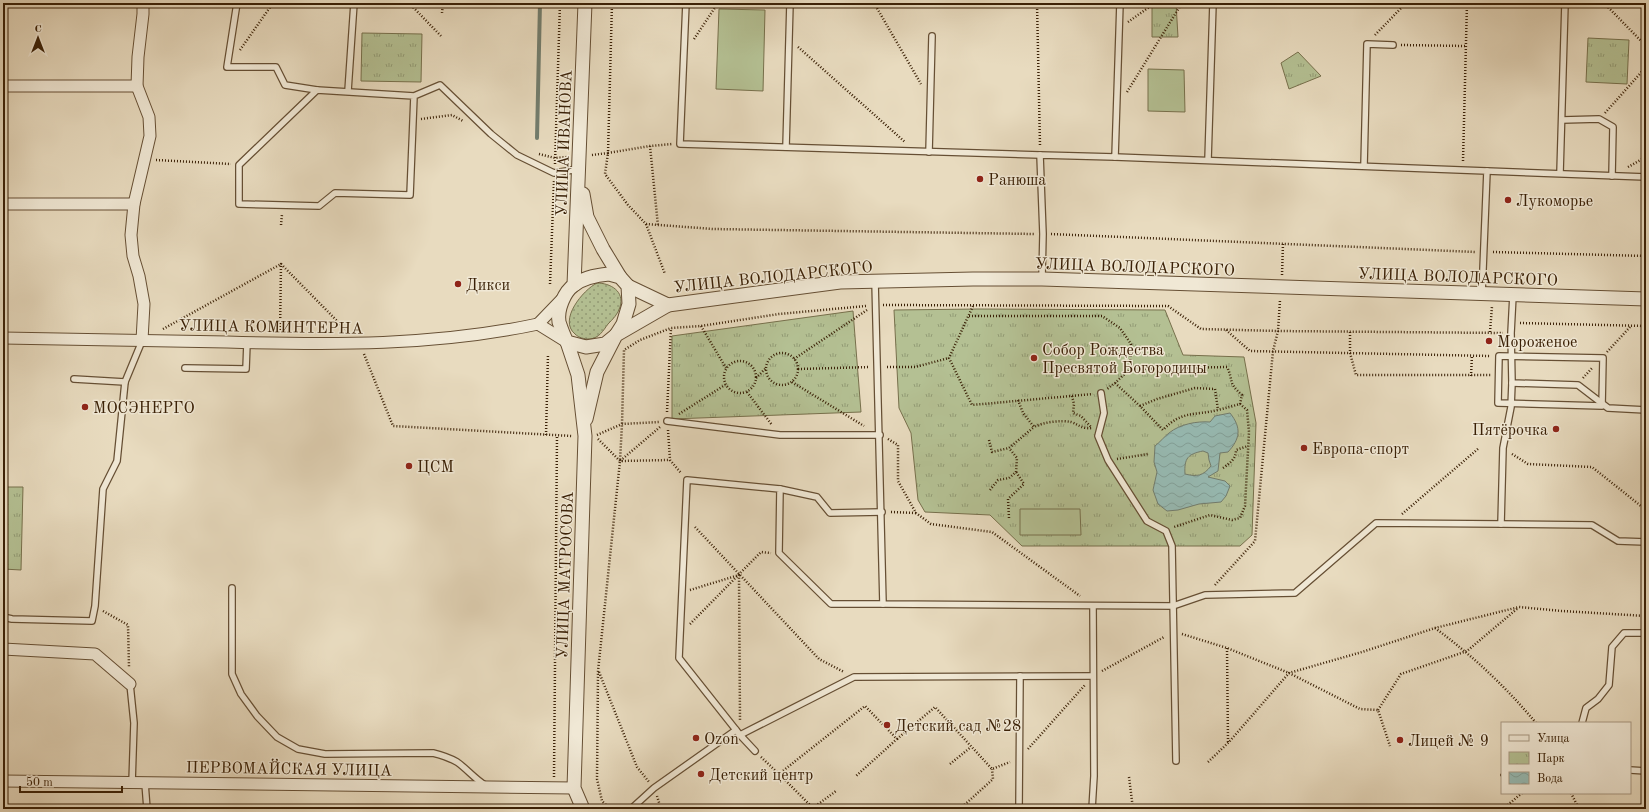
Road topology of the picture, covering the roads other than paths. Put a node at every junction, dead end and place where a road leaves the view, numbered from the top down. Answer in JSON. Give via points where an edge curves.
{"nodes":[{"id":1,"x":142,"y":3,"type":"edge"},
{"id":2,"x":237,"y":3,"type":"edge"},
{"id":3,"x":354,"y":3,"type":"edge"},
{"id":4,"x":585,"y":3,"type":"edge"},
{"id":5,"x":686,"y":3,"type":"edge"},
{"id":6,"x":790,"y":3,"type":"edge"},
{"id":7,"x":1120,"y":3,"type":"edge"},
{"id":8,"x":1213,"y":3,"type":"edge"},
{"id":9,"x":1566,"y":3,"type":"edge"},
{"id":10,"x":932,"y":36,"type":"dead end"},
{"id":11,"x":1393,"y":45,"type":"road end"},
{"id":12,"x":3,"y":86,"type":"edge"},
{"id":13,"x":137,"y":86,"type":"junction"},
{"id":14,"x":317,"y":90,"type":"junction"},
{"id":15,"x":348,"y":91,"type":"junction"},
{"id":16,"x":414,"y":96,"type":"junction"},
{"id":17,"x":1562,"y":120,"type":"junction"},
{"id":18,"x":786,"y":147,"type":"junction"},
{"id":19,"x":929,"y":152,"type":"junction"},
{"id":20,"x":1040,"y":155,"type":"junction"},
{"id":21,"x":1115,"y":157,"type":"junction"},
{"id":22,"x":1208,"y":160,"type":"junction"},
{"id":23,"x":1364,"y":166,"type":"junction"},
{"id":24,"x":579,"y":168,"type":"junction"},
{"id":25,"x":1487,"y":171,"type":"junction"},
{"id":26,"x":1560,"y":174,"type":"junction"},
{"id":27,"x":1612,"y":176,"type":"junction"},
{"id":28,"x":1646,"y":177,"type":"edge"},
{"id":29,"x":3,"y":204,"type":"edge"},
{"id":30,"x":134,"y":204,"type":"junction"},
{"id":31,"x":1042,"y":280,"type":"junction"},
{"id":32,"x":875,"y":281,"type":"junction"},
{"id":33,"x":624,"y":282,"type":"junction"},
{"id":34,"x":570,"y":290,"type":"junction"},
{"id":35,"x":1482,"y":294,"type":"junction"},
{"id":36,"x":1513,"y":295,"type":"junction"},
{"id":37,"x":1646,"y":299,"type":"edge"},
{"id":38,"x":668,"y":305,"type":"junction"},
{"id":39,"x":538,"y":324,"type":"junction"},
{"id":40,"x":616,"y":335,"type":"junction"},
{"id":41,"x":3,"y":338,"type":"edge"},
{"id":42,"x":142,"y":340,"type":"junction"},
{"id":43,"x":567,"y":342,"type":"junction"},
{"id":44,"x":247,"y":343,"type":"junction"},
{"id":45,"x":1512,"y":356,"type":"junction"},
{"id":46,"x":185,"y":368,"type":"dead end"},
{"id":47,"x":74,"y":379,"type":"dead end"},
{"id":48,"x":124,"y":382,"type":"junction"},
{"id":49,"x":1512,"y":383,"type":"junction"},
{"id":50,"x":1101,"y":393,"type":"road end"},
{"id":51,"x":1646,"y":410,"type":"edge"},
{"id":52,"x":667,"y":421,"type":"road end"},
{"id":53,"x":585,"y":433,"type":"junction"},
{"id":54,"x":880,"y":435,"type":"junction"},
{"id":55,"x":780,"y":489,"type":"junction"},
{"id":56,"x":882,"y":512,"type":"junction"},
{"id":57,"x":1501,"y":524,"type":"junction"},
{"id":58,"x":1646,"y":542,"type":"edge"},
{"id":59,"x":232,"y":588,"type":"dead end"},
{"id":60,"x":883,"y":604,"type":"junction"},
{"id":61,"x":1093,"y":606,"type":"junction"},
{"id":62,"x":1173,"y":606,"type":"junction"},
{"id":63,"x":3,"y":617,"type":"edge"},
{"id":64,"x":1646,"y":633,"type":"edge"},
{"id":65,"x":3,"y":650,"type":"edge"},
{"id":66,"x":1020,"y":676,"type":"junction"},
{"id":67,"x":1094,"y":676,"type":"junction"},
{"id":68,"x":130,"y":684,"type":"joint"},
{"id":69,"x":1582,"y":722,"type":"edge"},
{"id":70,"x":736,"y":730,"type":"junction"},
{"id":71,"x":740,"y":735,"type":"junction"},
{"id":72,"x":755,"y":751,"type":"road end"},
{"id":73,"x":1176,"y":761,"type":"dead end"},
{"id":74,"x":1631,"y":770,"type":"edge"},
{"id":75,"x":1646,"y":771,"type":"edge"},
{"id":76,"x":3,"y":781,"type":"edge"},
{"id":77,"x":132,"y":783,"type":"junction"},
{"id":78,"x":145,"y":783,"type":"junction"},
{"id":79,"x":486,"y":786,"type":"junction"},
{"id":80,"x":574,"y":788,"type":"junction"},
{"id":81,"x":147,"y":809,"type":"edge"},
{"id":82,"x":584,"y":809,"type":"edge"},
{"id":83,"x":631,"y":809,"type":"edge"},
{"id":84,"x":1019,"y":809,"type":"edge"},
{"id":85,"x":1092,"y":809,"type":"edge"}],
"edges":[{"from":1,"to":13,"type":"street"},
{"from":2,"to":14,"type":"lane","via":[[227,67],[276,68],[285,86]]},
{"from":3,"to":15,"type":"lane"},
{"from":4,"to":24,"type":"street","name":"УЛИЦА ИВАНОВА"},
{"from":5,"to":18,"type":"lane","via":[[680,144]]},
{"from":6,"to":18,"type":"lane"},
{"from":7,"to":21,"type":"lane"},
{"from":8,"to":22,"type":"lane"},
{"from":9,"to":17,"type":"lane"},
{"from":10,"to":19,"type":"lane"},
{"from":11,"to":23,"type":"lane","via":[[1367,44]]},
{"from":12,"to":13,"type":"street"},
{"from":13,"to":30,"type":"street","via":[[149,117],[150,136]]},
{"from":14,"to":15,"type":"lane"},
{"from":14,"to":16,"type":"lane","via":[[239,165],[239,204],[319,206],[335,193],[410,195]]},
{"from":15,"to":16,"type":"lane"},
{"from":16,"to":24,"type":"lane","via":[[440,85],[517,155],[554,173]]},
{"from":17,"to":26,"type":"lane"},
{"from":17,"to":27,"type":"lane","via":[[1599,119],[1613,127]]},
{"from":18,"to":19,"type":"lane"},
{"from":19,"to":20,"type":"lane"},
{"from":20,"to":21,"type":"lane"},
{"from":20,"to":31,"type":"lane"},
{"from":21,"to":22,"type":"lane"},
{"from":22,"to":23,"type":"lane"},
{"from":23,"to":25,"type":"lane"},
{"from":24,"to":33,"type":"street","via":[[587,217]]},
{"from":24,"to":34,"type":"street","name":"УЛИЦА ИВАНОВА"},
{"from":25,"to":26,"type":"lane"},
{"from":25,"to":35,"type":"lane"},
{"from":26,"to":27,"type":"lane"},
{"from":27,"to":28,"type":"lane"},
{"from":29,"to":30,"type":"street"},
{"from":30,"to":42,"type":"street","via":[[131,235],[144,304]]},
{"from":31,"to":32,"type":"street","name":"УЛИЦА ВОЛОДАРСКОГО"},
{"from":31,"to":35,"type":"street","name":"УЛИЦА ВОЛОДАРСКОГО"},
{"from":32,"to":38,"type":"street","name":"УЛИЦА ВОЛОДАРСКОГО","via":[[840,282]]},
{"from":32,"to":54,"type":"lane"},
{"from":33,"to":34,"type":"street","via":[[609,274],[597,275]]},
{"from":33,"to":38,"type":"street","name":"УЛИЦА ВОЛОДАРСКОГО"},
{"from":33,"to":40,"type":"street","via":[[629,304],[623,324]]},
{"from":34,"to":39,"type":"street"},
{"from":34,"to":43,"type":"street","via":[[560,308],[559,321]]},
{"from":35,"to":36,"type":"street","name":"УЛИЦА ВОЛОДАРСКОГО"},
{"from":36,"to":37,"type":"street","name":"УЛИЦА ВОЛОДАРСКОГО"},
{"from":36,"to":45,"type":"lane"},
{"from":38,"to":40,"type":"street"},
{"from":39,"to":43,"type":"street"},
{"from":39,"to":44,"type":"street","name":"УЛИЦА КОМИНТЕРНА","via":[[434,340],[360,344]]},
{"from":40,"to":43,"type":"street","via":[[605,344],[586,347]]},
{"from":40,"to":53,"type":"street","via":[[597,372]]},
{"from":41,"to":42,"type":"street","name":"УЛИЦА КОМИНТЕРНА"},
{"from":42,"to":44,"type":"street","name":"УЛИЦА КОМИНТЕРНА"},
{"from":42,"to":48,"type":"lane"},
{"from":43,"to":53,"type":"street","name":"УЛИЦА МАТРОСОВА","via":[[578,374]]},
{"from":44,"to":46,"type":"lane","via":[[246,369]]},
{"from":45,"to":45,"type":"lane","via":[[1603,358],[1602,406],[1498,403],[1499,356]]},
{"from":45,"to":49,"type":"lane"},
{"from":47,"to":48,"type":"lane"},
{"from":48,"to":63,"type":"lane","via":[[117,461],[103,489],[92,621]]},
{"from":49,"to":51,"type":"lane","via":[[1578,384],[1608,408]]},
{"from":49,"to":57,"type":"lane","via":[[1511,407],[1503,448]]},
{"from":50,"to":62,"type":"lane","via":[[1104,413],[1098,436],[1108,460],[1147,521],[1166,531],[1172,546]]},
{"from":52,"to":54,"type":"lane","via":[[780,435]]},
{"from":53,"to":80,"type":"street","name":"УЛИЦА МАТРОСОВА"},
{"from":54,"to":56,"type":"lane"},
{"from":55,"to":56,"type":"lane","via":[[817,497],[830,513]]},
{"from":55,"to":60,"type":"lane","via":[[779,553],[831,604]]},
{"from":55,"to":70,"type":"lane","via":[[687,480],[679,658]]},
{"from":56,"to":60,"type":"lane"},
{"from":57,"to":58,"type":"lane","via":[[1592,525],[1618,541]]},
{"from":57,"to":62,"type":"lane","via":[[1376,523],[1295,593],[1205,595]]},
{"from":59,"to":79,"type":"lane","via":[[232,674],[241,694],[277,737],[298,749],[325,754],[445,756],[458,763]]},
{"from":60,"to":61,"type":"lane"},
{"from":61,"to":62,"type":"lane"},
{"from":61,"to":67,"type":"lane"},
{"from":62,"to":73,"type":"lane"},
{"from":64,"to":69,"type":"lane","via":[[1624,633],[1612,647],[1609,685],[1598,699],[1586,708]]},
{"from":65,"to":68,"type":"street","via":[[95,654]]},
{"from":66,"to":67,"type":"lane"},
{"from":66,"to":71,"type":"lane","via":[[854,677]]},
{"from":66,"to":84,"type":"lane"},
{"from":67,"to":85,"type":"lane"},
{"from":68,"to":77,"type":"lane","via":[[134,723]]},
{"from":70,"to":71,"type":"lane"},
{"from":70,"to":83,"type":"lane","via":[[654,788]]},
{"from":71,"to":72,"type":"lane"},
{"from":74,"to":75,"type":"lane"},
{"from":76,"to":77,"type":"street","name":"ПЕРВОМАЙСКАЯ УЛИЦА"},
{"from":77,"to":78,"type":"street","name":"ПЕРВОМАЙСКАЯ УЛИЦА"},
{"from":78,"to":79,"type":"street","name":"ПЕРВОМАЙСКАЯ УЛИЦА"},
{"from":78,"to":81,"type":"lane"},
{"from":79,"to":80,"type":"street","name":"ПЕРВОМАЙСКАЯ УЛИЦА"},
{"from":80,"to":82,"type":"street","name":"УЛИЦА МАТРОСОВА"}]}
